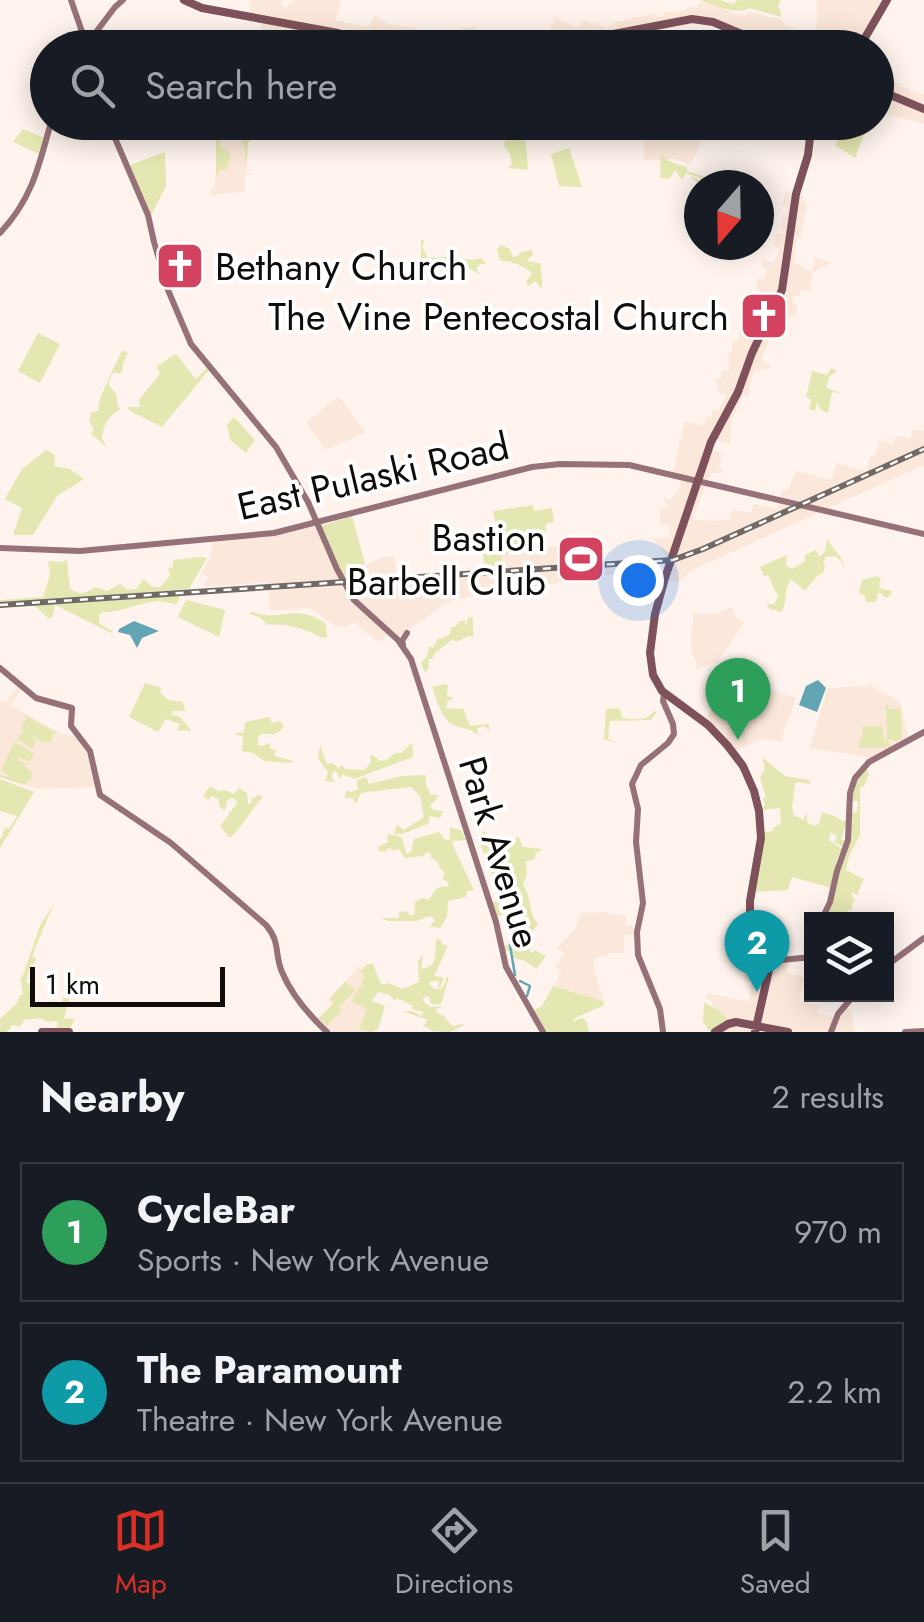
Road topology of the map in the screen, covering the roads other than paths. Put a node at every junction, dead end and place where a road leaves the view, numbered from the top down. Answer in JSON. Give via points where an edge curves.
{"nodes":[{"id":1,"x":71,"y":0,"type":"edge"},
{"id":2,"x":123,"y":0,"type":"edge"},
{"id":3,"x":184,"y":0,"type":"edge"},
{"id":4,"x":886,"y":4,"type":"edge"},
{"id":5,"x":81,"y":30,"type":"edge"},
{"id":6,"x":98,"y":30,"type":"edge"},
{"id":7,"x":324,"y":30,"type":"edge"},
{"id":8,"x":632,"y":30,"type":"edge"},
{"id":9,"x":732,"y":30,"type":"edge"},
{"id":10,"x":871,"y":30,"type":"edge"},
{"id":11,"x":894,"y":97,"type":"edge"},
{"id":12,"x":924,"y":108,"type":"edge"},
{"id":13,"x":47,"y":140,"type":"edge"},
{"id":14,"x":116,"y":140,"type":"edge"},
{"id":15,"x":810,"y":140,"type":"edge"},
{"id":16,"x":0,"y":233,"type":"edge"},
{"id":17,"x":642,"y":461,"type":"dead end"},
{"id":18,"x":629,"y":465,"type":"junction"},
{"id":19,"x":698,"y":481,"type":"junction"},
{"id":20,"x":317,"y":523,"type":"junction"},
{"id":21,"x":924,"y":534,"type":"edge"},
{"id":22,"x":0,"y":548,"type":"edge"},
{"id":23,"x":381,"y":627,"type":"junction"},
{"id":24,"x":390,"y":633,"type":"junction"},
{"id":25,"x":401,"y":646,"type":"junction"},
{"id":26,"x":0,"y":668,"type":"edge"},
{"id":27,"x":664,"y":693,"type":"junction"},
{"id":28,"x":924,"y":732,"type":"edge"},
{"id":29,"x":826,"y":912,"type":"edge"},
{"id":30,"x":924,"y":938,"type":"edge"},
{"id":31,"x":804,"y":953,"type":"edge"},
{"id":32,"x":894,"y":960,"type":"edge"},
{"id":33,"x":771,"y":961,"type":"junction"},
{"id":34,"x":848,"y":1002,"type":"edge"},
{"id":35,"x":756,"y":1029,"type":"edge"},
{"id":36,"x":924,"y":1030,"type":"edge"},
{"id":37,"x":42,"y":1032,"type":"edge"},
{"id":38,"x":69,"y":1032,"type":"edge"},
{"id":39,"x":327,"y":1032,"type":"edge"},
{"id":40,"x":543,"y":1032,"type":"edge"},
{"id":41,"x":663,"y":1032,"type":"edge"},
{"id":42,"x":716,"y":1032,"type":"edge"},
{"id":43,"x":788,"y":1032,"type":"edge"},
{"id":44,"x":832,"y":1032,"type":"edge"},
{"id":45,"x":906,"y":1032,"type":"edge"}],
"edges":[{"from":1,"to":5,"type":"main road"},
{"from":2,"to":6,"type":"main road"},
{"from":3,"to":7,"type":"main road"},
{"from":4,"to":10,"type":"main road"},
{"from":8,"to":9,"type":"main road","via":[[692,18]]},
{"from":11,"to":12,"type":"main road"},
{"from":13,"to":16,"type":"main road","via":[[22,206]]},
{"from":14,"to":20,"type":"main road","name":"Park Avenue","via":[[191,344],[272,442]]},
{"from":15,"to":19,"type":"main road","via":[[783,290]]},
{"from":17,"to":18,"type":"main road"},
{"from":18,"to":19,"type":"main road","name":"East Pulaski Road"},
{"from":18,"to":20,"type":"main road","name":"East Pulaski Road","via":[[540,466]]},
{"from":19,"to":21,"type":"main road","name":"East Pulaski Road"},
{"from":19,"to":27,"type":"main road","via":[[655,614],[651,666]]},
{"from":20,"to":22,"type":"main road","name":"East Pulaski Road","via":[[80,551]]},
{"from":20,"to":23,"type":"main road","name":"Park Avenue","via":[[354,600]]},
{"from":23,"to":24,"type":"main road","name":"Park Avenue"},
{"from":23,"to":25,"type":"main road"},
{"from":24,"to":25,"type":"main road","name":"Park Avenue"},
{"from":24,"to":25,"type":"main road","via":[[408,633]]},
{"from":25,"to":40,"type":"main road","name":"Park Avenue","via":[[418,682],[505,965]]},
{"from":26,"to":39,"type":"main road","via":[[36,698],[72,708],[71,726],[90,751],[96,789],[171,843],[268,928],[286,979]]},
{"from":27,"to":33,"type":"main road","via":[[711,728],[748,776],[761,832],[750,914]]},
{"from":27,"to":41,"type":"main road","via":[[673,738],[641,765],[632,784],[642,903],[638,954]]},
{"from":28,"to":29,"type":"main road","via":[[855,778],[848,836]]},
{"from":30,"to":32,"type":"main road"},
{"from":31,"to":33,"type":"main road"},
{"from":33,"to":35,"type":"main road"},
{"from":34,"to":44,"type":"main road"},
{"from":35,"to":42,"type":"main road","via":[[731,1023]]},
{"from":35,"to":43,"type":"main road"},
{"from":36,"to":45,"type":"main road"},
{"from":37,"to":38,"type":"main road"}]}
